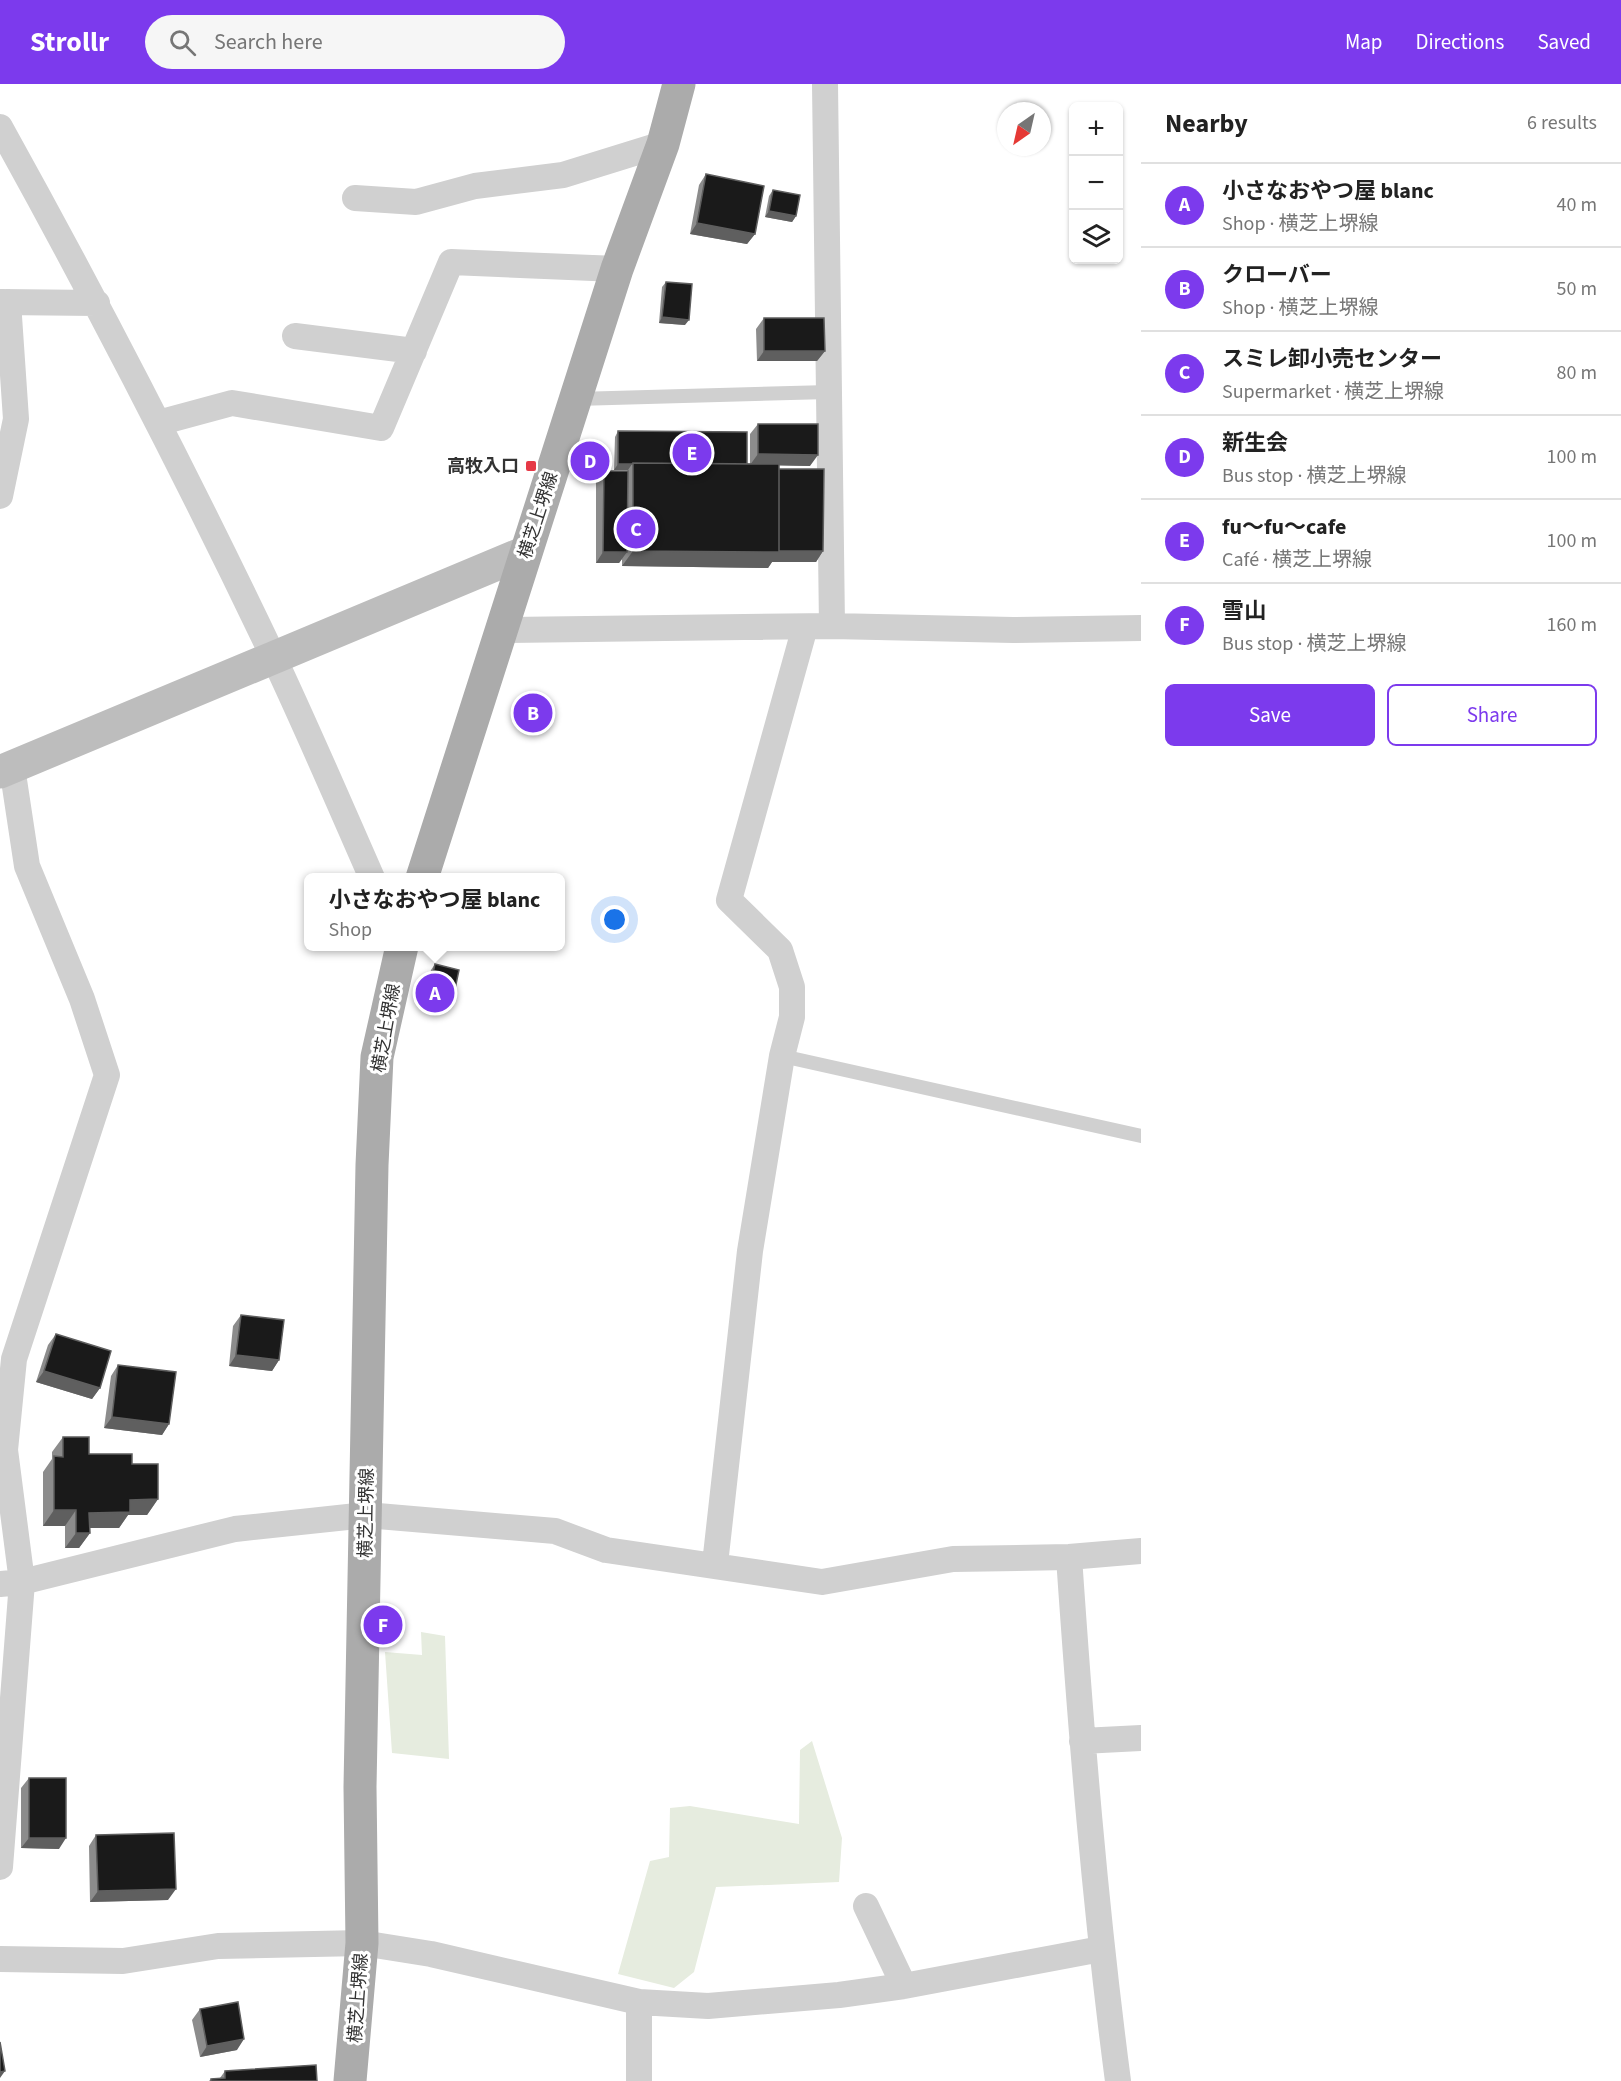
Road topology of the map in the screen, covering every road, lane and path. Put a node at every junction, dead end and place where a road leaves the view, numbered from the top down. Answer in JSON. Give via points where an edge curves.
{"nodes":[{"id":1,"x":679,"y":84,"type":"edge"},
{"id":2,"x":825,"y":84,"type":"edge"},
{"id":3,"x":2,"y":132,"type":"edge"},
{"id":4,"x":663,"y":144,"type":"junction"},
{"id":5,"x":355,"y":198,"type":"dead end"},
{"id":6,"x":617,"y":269,"type":"junction"},
{"id":7,"x":4,"y":302,"type":"edge"},
{"id":8,"x":97,"y":303,"type":"junction"},
{"id":9,"x":295,"y":336,"type":"dead end"},
{"id":10,"x":414,"y":351,"type":"junction"},
{"id":11,"x":829,"y":392,"type":"junction"},
{"id":12,"x":575,"y":399,"type":"junction"},
{"id":13,"x":158,"y":423,"type":"junction"},
{"id":14,"x":4,"y":460,"type":"edge"},
{"id":15,"x":0,"y":496,"type":"edge"},
{"id":16,"x":526,"y":552,"type":"junction"},
{"id":17,"x":832,"y":626,"type":"junction"},
{"id":18,"x":806,"y":627,"type":"junction"},
{"id":19,"x":1141,"y":628,"type":"edge"},
{"id":20,"x":502,"y":630,"type":"junction"},
{"id":21,"x":273,"y":656,"type":"junction"},
{"id":22,"x":6,"y":769,"type":"edge"},
{"id":23,"x":370,"y":873,"type":"edge"},
{"id":24,"x":424,"y":873,"type":"edge"},
{"id":25,"x":401,"y":951,"type":"edge"},
{"id":26,"x":782,"y":1056,"type":"junction"},
{"id":27,"x":1141,"y":1136,"type":"edge"},
{"id":28,"x":366,"y":1515,"type":"junction"},
{"id":29,"x":1141,"y":1551,"type":"edge"},
{"id":30,"x":1070,"y":1557,"type":"junction"},
{"id":31,"x":715,"y":1564,"type":"junction"},
{"id":32,"x":11,"y":1583,"type":"edge"},
{"id":33,"x":1141,"y":1738,"type":"edge"},
{"id":34,"x":1082,"y":1741,"type":"junction"},
{"id":35,"x":0,"y":1867,"type":"edge"},
{"id":36,"x":866,"y":1906,"type":"dead end"},
{"id":37,"x":362,"y":1943,"type":"junction"},
{"id":38,"x":1101,"y":1949,"type":"junction"},
{"id":39,"x":0,"y":1959,"type":"edge"},
{"id":40,"x":904,"y":1986,"type":"junction"},
{"id":41,"x":639,"y":2002,"type":"junction"},
{"id":42,"x":350,"y":2081,"type":"edge"},
{"id":43,"x":639,"y":2081,"type":"edge"},
{"id":44,"x":1119,"y":2081,"type":"edge"}],
"edges":[{"from":1,"to":4,"type":"main road","name":"横芝上堺線"},
{"from":2,"to":11,"type":"street"},
{"from":3,"to":8,"type":"street"},
{"from":4,"to":5,"type":"street","via":[[563,175],[475,186],[416,201]]},
{"from":4,"to":6,"type":"main road","name":"横芝上堺線"},
{"from":6,"to":10,"type":"street","via":[[451,262]]},
{"from":6,"to":12,"type":"main road","name":"横芝上堺線"},
{"from":7,"to":8,"type":"street"},
{"from":7,"to":14,"type":"street","via":[[16,419]]},
{"from":8,"to":13,"type":"street"},
{"from":9,"to":10,"type":"street"},
{"from":10,"to":13,"type":"street","via":[[381,428],[232,403]]},
{"from":11,"to":12,"type":"lane"},
{"from":11,"to":17,"type":"street"},
{"from":12,"to":16,"type":"main road","name":"横芝上堺線"},
{"from":13,"to":21,"type":"street"},
{"from":14,"to":15,"type":"street"},
{"from":16,"to":20,"type":"main road","name":"横芝上堺線"},
{"from":16,"to":21,"type":"street"},
{"from":17,"to":18,"type":"street"},
{"from":17,"to":19,"type":"street"},
{"from":18,"to":20,"type":"street"},
{"from":18,"to":26,"type":"street","via":[[729,900],[780,950],[792,987],[792,1017]]},
{"from":20,"to":24,"type":"main road","name":"横芝上堺線"},
{"from":21,"to":22,"type":"street"},
{"from":21,"to":23,"type":"street"},
{"from":22,"to":32,"type":"street","via":[[27,866],[81,999],[107,1076],[14,1359],[5,1450]]},
{"from":25,"to":28,"type":"main road","name":"横芝上堺線","via":[[377,1057]]},
{"from":26,"to":27,"type":"lane"},
{"from":26,"to":31,"type":"street","via":[[750,1251]]},
{"from":28,"to":31,"type":"street","via":[[555,1531],[606,1550]]},
{"from":28,"to":32,"type":"street","via":[[235,1529]]},
{"from":28,"to":37,"type":"main road","name":"横芝上堺線","via":[[360,1786]]},
{"from":29,"to":30,"type":"street"},
{"from":30,"to":31,"type":"street","via":[[953,1559],[822,1582]]},
{"from":30,"to":34,"type":"street"},
{"from":32,"to":35,"type":"street"},
{"from":33,"to":34,"type":"street"},
{"from":34,"to":38,"type":"street"},
{"from":36,"to":40,"type":"street"},
{"from":37,"to":39,"type":"street","via":[[218,1946],[123,1961]]},
{"from":37,"to":41,"type":"street","via":[[430,1954]]},
{"from":37,"to":42,"type":"main road","name":"横芝上堺線"},
{"from":38,"to":40,"type":"street"},
{"from":38,"to":44,"type":"street"},
{"from":40,"to":41,"type":"street","via":[[708,2006]]},
{"from":41,"to":43,"type":"street"}]}
